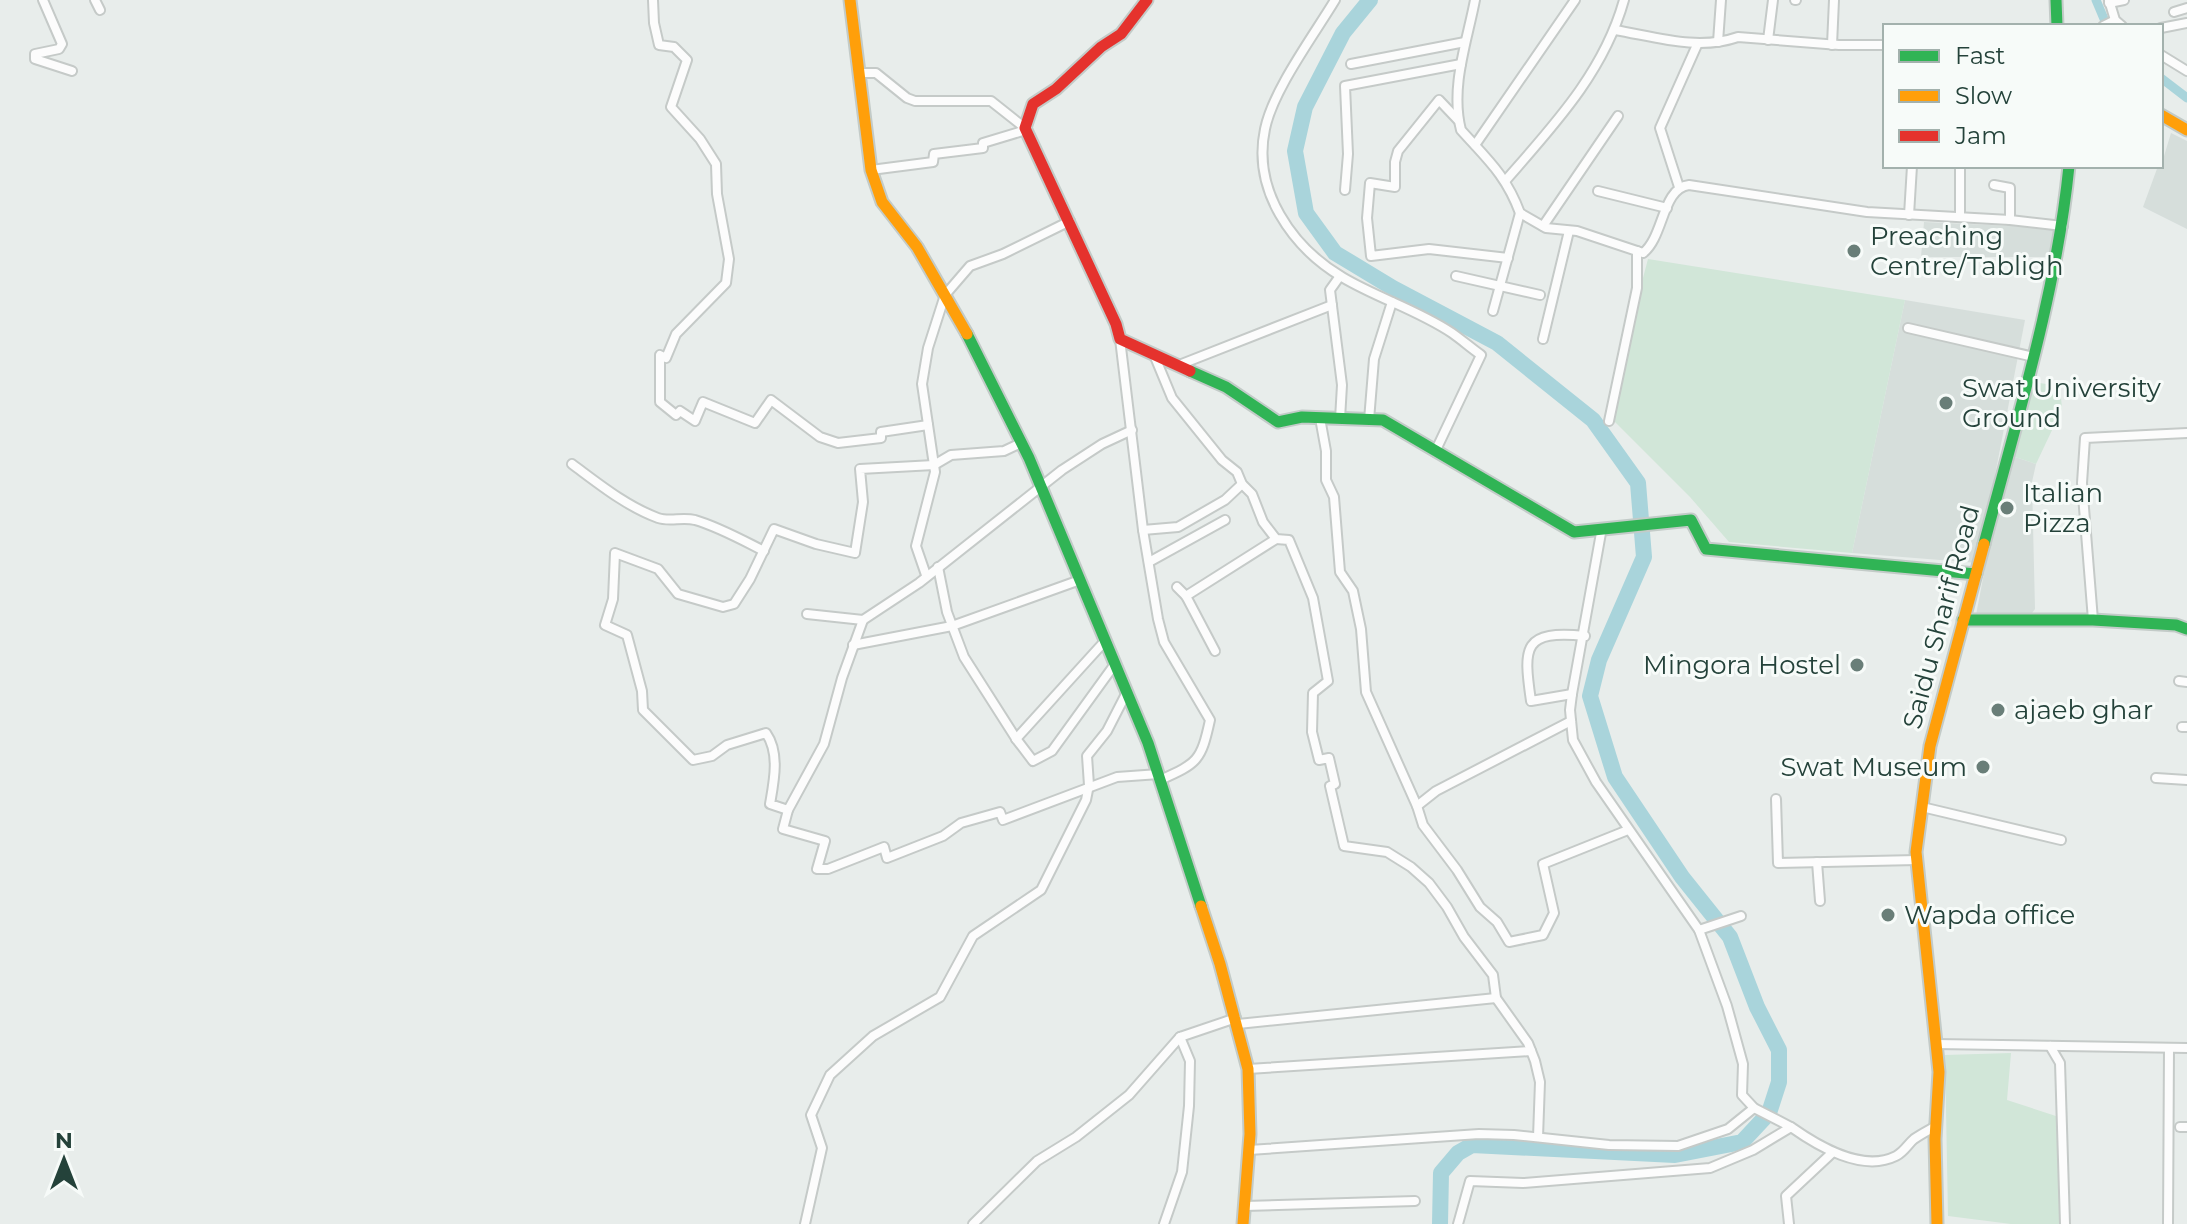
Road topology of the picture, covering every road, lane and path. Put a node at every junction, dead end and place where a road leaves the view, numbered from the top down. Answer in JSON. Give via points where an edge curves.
{"nodes":[{"id":1,"x":43,"y":0,"type":"edge"},
{"id":2,"x":95,"y":0,"type":"edge"},
{"id":3,"x":653,"y":0,"type":"edge"},
{"id":4,"x":850,"y":0,"type":"edge"},
{"id":5,"x":1147,"y":0,"type":"edge"},
{"id":6,"x":1335,"y":0,"type":"edge"},
{"id":7,"x":1475,"y":0,"type":"edge"},
{"id":8,"x":1575,"y":0,"type":"edge"},
{"id":9,"x":1624,"y":0,"type":"edge"},
{"id":10,"x":1721,"y":0,"type":"edge"},
{"id":11,"x":1773,"y":0,"type":"edge"},
{"id":12,"x":1834,"y":0,"type":"edge"},
{"id":13,"x":2055,"y":0,"type":"edge"},
{"id":14,"x":2124,"y":0,"type":"edge"},
{"id":15,"x":2109,"y":2,"type":"edge"},
{"id":16,"x":2187,"y":8,"type":"edge"},
{"id":17,"x":100,"y":10,"type":"dead end"},
{"id":18,"x":2174,"y":12,"type":"dead end"},
{"id":19,"x":2117,"y":22,"type":"edge"},
{"id":20,"x":2187,"y":23,"type":"edge"},
{"id":21,"x":2056,"y":24,"type":"edge"},
{"id":22,"x":2163,"y":28,"type":"edge"},
{"id":23,"x":1615,"y":30,"type":"junction"},
{"id":24,"x":1768,"y":40,"type":"junction"},
{"id":25,"x":1465,"y":42,"type":"junction"},
{"id":26,"x":1718,"y":42,"type":"junction"},
{"id":27,"x":1697,"y":45,"type":"junction"},
{"id":28,"x":1832,"y":45,"type":"junction"},
{"id":29,"x":1883,"y":45,"type":"edge"},
{"id":30,"x":2163,"y":56,"type":"edge"},
{"id":31,"x":1351,"y":64,"type":"dead end"},
{"id":32,"x":1461,"y":64,"type":"junction"},
{"id":33,"x":2186,"y":68,"type":"edge"},
{"id":34,"x":72,"y":71,"type":"dead end"},
{"id":35,"x":858,"y":73,"type":"junction"},
{"id":36,"x":1618,"y":116,"type":"dead end"},
{"id":37,"x":2163,"y":116,"type":"edge"},
{"id":38,"x":1458,"y":120,"type":"junction"},
{"id":39,"x":1026,"y":129,"type":"junction"},
{"id":40,"x":2187,"y":130,"type":"edge"},
{"id":41,"x":1475,"y":145,"type":"junction"},
{"id":42,"x":1912,"y":168,"type":"edge"},
{"id":43,"x":1960,"y":168,"type":"edge"},
{"id":44,"x":2070,"y":168,"type":"edge"},
{"id":45,"x":2070,"y":168,"type":"edge"},
{"id":46,"x":871,"y":170,"type":"junction"},
{"id":47,"x":1506,"y":180,"type":"junction"},
{"id":48,"x":1994,"y":185,"type":"dead end"},
{"id":49,"x":1679,"y":187,"type":"junction"},
{"id":50,"x":1345,"y":190,"type":"dead end"},
{"id":51,"x":1598,"y":191,"type":"dead end"},
{"id":52,"x":1667,"y":208,"type":"junction"},
{"id":53,"x":1520,"y":213,"type":"junction"},
{"id":54,"x":1909,"y":215,"type":"junction"},
{"id":55,"x":1960,"y":217,"type":"junction"},
{"id":56,"x":2010,"y":220,"type":"junction"},
{"id":57,"x":1070,"y":221,"type":"junction"},
{"id":58,"x":1543,"y":226,"type":"junction"},
{"id":59,"x":2063,"y":226,"type":"junction"},
{"id":60,"x":1569,"y":231,"type":"junction"},
{"id":61,"x":1637,"y":251,"type":"junction"},
{"id":62,"x":1508,"y":258,"type":"junction"},
{"id":63,"x":1340,"y":276,"type":"junction"},
{"id":64,"x":1456,"y":276,"type":"dead end"},
{"id":65,"x":1500,"y":285,"type":"junction"},
{"id":66,"x":945,"y":295,"type":"junction"},
{"id":67,"x":1540,"y":295,"type":"dead end"},
{"id":68,"x":1392,"y":302,"type":"junction"},
{"id":69,"x":1332,"y":305,"type":"junction"},
{"id":70,"x":1493,"y":311,"type":"dead end"},
{"id":71,"x":1908,"y":328,"type":"dead end"},
{"id":72,"x":1120,"y":339,"type":"junction"},
{"id":73,"x":1543,"y":339,"type":"dead end"},
{"id":74,"x":1155,"y":357,"type":"junction"},
{"id":75,"x":2034,"y":358,"type":"junction"},
{"id":76,"x":1179,"y":365,"type":"junction"},
{"id":77,"x":1320,"y":418,"type":"junction"},
{"id":78,"x":1340,"y":419,"type":"junction"},
{"id":79,"x":1369,"y":420,"type":"junction"},
{"id":80,"x":1609,"y":421,"type":"dead end"},
{"id":81,"x":928,"y":425,"type":"junction"},
{"id":82,"x":1132,"y":430,"type":"junction"},
{"id":83,"x":2187,"y":433,"type":"edge"},
{"id":84,"x":1021,"y":443,"type":"junction"},
{"id":85,"x":1435,"y":452,"type":"junction"},
{"id":86,"x":572,"y":464,"type":"dead end"},
{"id":87,"x":934,"y":465,"type":"junction"},
{"id":88,"x":1242,"y":484,"type":"junction"},
{"id":89,"x":1041,"y":488,"type":"junction"},
{"id":90,"x":1225,"y":520,"type":"dead end"},
{"id":91,"x":1143,"y":530,"type":"junction"},
{"id":92,"x":1601,"y":533,"type":"junction"},
{"id":93,"x":1276,"y":539,"type":"junction"},
{"id":94,"x":764,"y":551,"type":"junction"},
{"id":95,"x":1149,"y":562,"type":"junction"},
{"id":96,"x":938,"y":567,"type":"junction"},
{"id":97,"x":1976,"y":574,"type":"junction"},
{"id":98,"x":926,"y":575,"type":"junction"},
{"id":99,"x":1080,"y":580,"type":"junction"},
{"id":100,"x":1177,"y":587,"type":"dead end"},
{"id":101,"x":1186,"y":596,"type":"junction"},
{"id":102,"x":807,"y":614,"type":"dead end"},
{"id":103,"x":863,"y":620,"type":"junction"},
{"id":104,"x":1963,"y":620,"type":"junction"},
{"id":105,"x":2093,"y":620,"type":"junction"},
{"id":106,"x":952,"y":626,"type":"junction"},
{"id":107,"x":2187,"y":629,"type":"edge"},
{"id":108,"x":1585,"y":636,"type":"junction"},
{"id":109,"x":1105,"y":641,"type":"junction"},
{"id":110,"x":853,"y":645,"type":"junction"},
{"id":111,"x":1215,"y":651,"type":"dead end"},
{"id":112,"x":1115,"y":664,"type":"junction"},
{"id":113,"x":1127,"y":692,"type":"junction"},
{"id":114,"x":1572,"y":694,"type":"junction"},
{"id":115,"x":1571,"y":721,"type":"junction"},
{"id":116,"x":1016,"y":739,"type":"junction"},
{"id":117,"x":1160,"y":777,"type":"junction"},
{"id":118,"x":2156,"y":778,"type":"dead end"},
{"id":119,"x":2187,"y":780,"type":"edge"},
{"id":120,"x":1089,"y":785,"type":"junction"},
{"id":121,"x":1776,"y":799,"type":"dead end"},
{"id":122,"x":1417,"y":806,"type":"junction"},
{"id":123,"x":1922,"y":807,"type":"junction"},
{"id":124,"x":788,"y":810,"type":"junction"},
{"id":125,"x":1628,"y":830,"type":"junction"},
{"id":126,"x":2061,"y":840,"type":"dead end"},
{"id":127,"x":1917,"y":860,"type":"junction"},
{"id":128,"x":1817,"y":862,"type":"junction"},
{"id":129,"x":1820,"y":901,"type":"dead end"},
{"id":130,"x":1741,"y":916,"type":"dead end"},
{"id":131,"x":1699,"y":930,"type":"junction"},
{"id":132,"x":1496,"y":998,"type":"junction"},
{"id":133,"x":1237,"y":1021,"type":"junction"},
{"id":134,"x":1180,"y":1037,"type":"junction"},
{"id":135,"x":1936,"y":1044,"type":"junction"},
{"id":136,"x":2050,"y":1046,"type":"junction"},
{"id":137,"x":2169,"y":1048,"type":"junction"},
{"id":138,"x":2187,"y":1048,"type":"edge"},
{"id":139,"x":1531,"y":1051,"type":"junction"},
{"id":140,"x":1248,"y":1069,"type":"junction"},
{"id":141,"x":1754,"y":1109,"type":"junction"},
{"id":142,"x":1936,"y":1126,"type":"junction"},
{"id":143,"x":1791,"y":1127,"type":"junction"},
{"id":144,"x":1538,"y":1137,"type":"junction"},
{"id":145,"x":1249,"y":1150,"type":"junction"},
{"id":146,"x":1833,"y":1152,"type":"junction"},
{"id":147,"x":1415,"y":1201,"type":"dead end"},
{"id":148,"x":1245,"y":1206,"type":"junction"},
{"id":149,"x":805,"y":1224,"type":"edge"},
{"id":150,"x":973,"y":1224,"type":"edge"},
{"id":151,"x":1164,"y":1224,"type":"edge"},
{"id":152,"x":1243,"y":1224,"type":"edge"},
{"id":153,"x":1458,"y":1224,"type":"edge"},
{"id":154,"x":1789,"y":1224,"type":"edge"},
{"id":155,"x":1937,"y":1224,"type":"edge"},
{"id":156,"x":2065,"y":1224,"type":"edge"},
{"id":157,"x":2168,"y":1224,"type":"edge"}],
"edges":[{"from":1,"to":34,"type":"street","via":[[62,44],[35,54],[35,59]]},
{"from":2,"to":17,"type":"street"},
{"from":3,"to":81,"type":"street","via":[[659,45],[674,47],[687,60],[671,107],[716,164],[729,259],[726,283],[676,334],[666,358],[660,355],[660,402],[695,421],[703,402],[755,423],[771,400],[820,437],[838,443]]},
{"from":4,"to":35,"type":"main road"},
{"from":5,"to":39,"type":"main road","via":[[1121,34],[1033,104]]},
{"from":6,"to":63,"type":"street","via":[[1283,87],[1265,128],[1263,152],[1268,186],[1284,224],[1314,258]]},
{"from":7,"to":25,"type":"street"},
{"from":8,"to":41,"type":"street"},
{"from":9,"to":23,"type":"street"},
{"from":10,"to":26,"type":"street"},
{"from":11,"to":24,"type":"street"},
{"from":12,"to":28,"type":"street"},
{"from":13,"to":21,"type":"main road"},
{"from":14,"to":15,"type":"street"},
{"from":15,"to":19,"type":"street"},
{"from":16,"to":18,"type":"street"},
{"from":20,"to":22,"type":"street"},
{"from":23,"to":27,"type":"street"},
{"from":23,"to":47,"type":"street","via":[[1598,66]]},
{"from":24,"to":26,"type":"street","via":[[1738,37]]},
{"from":24,"to":28,"type":"street"},
{"from":25,"to":31,"type":"street"},
{"from":25,"to":32,"type":"street"},
{"from":26,"to":27,"type":"street"},
{"from":27,"to":49,"type":"street","via":[[1660,128]]},
{"from":28,"to":29,"type":"street"},
{"from":30,"to":33,"type":"street"},
{"from":32,"to":38,"type":"street"},
{"from":32,"to":50,"type":"street","via":[[1345,86]]},
{"from":35,"to":39,"type":"street","via":[[876,73],[915,101],[991,101]]},
{"from":35,"to":46,"type":"main road"},
{"from":36,"to":58,"type":"street"},
{"from":37,"to":40,"type":"main road"},
{"from":38,"to":41,"type":"street"},
{"from":38,"to":62,"type":"street","via":[[1439,100],[1398,151],[1395,187],[1370,183],[1371,256],[1429,249]]},
{"from":39,"to":46,"type":"street","via":[[983,143],[983,148],[934,154],[933,162]]},
{"from":39,"to":57,"type":"main road"},
{"from":41,"to":47,"type":"street"},
{"from":42,"to":54,"type":"street"},
{"from":43,"to":55,"type":"street"},
{"from":44,"to":59,"type":"main road"},
{"from":45,"to":75,"type":"main road","via":[[2067,227]]},
{"from":46,"to":66,"type":"main road","via":[[882,202]]},
{"from":47,"to":53,"type":"street"},
{"from":48,"to":56,"type":"street","via":[[2010,188]]},
{"from":49,"to":52,"type":"street"},
{"from":49,"to":54,"type":"street"},
{"from":51,"to":52,"type":"street"},
{"from":52,"to":61,"type":"street","via":[[1651,247]]},
{"from":53,"to":58,"type":"street"},
{"from":53,"to":62,"type":"street"},
{"from":54,"to":55,"type":"street"},
{"from":55,"to":56,"type":"street"},
{"from":56,"to":59,"type":"street"},
{"from":57,"to":66,"type":"street","via":[[970,266]]},
{"from":57,"to":72,"type":"main road"},
{"from":58,"to":60,"type":"street"},
{"from":59,"to":75,"type":"main road"},
{"from":60,"to":61,"type":"street"},
{"from":60,"to":73,"type":"street"},
{"from":61,"to":80,"type":"street","via":[[1637,288]]},
{"from":62,"to":65,"type":"street"},
{"from":63,"to":68,"type":"street"},
{"from":63,"to":69,"type":"street","via":[[1330,290]]},
{"from":64,"to":65,"type":"street"},
{"from":65,"to":67,"type":"street"},
{"from":65,"to":70,"type":"street"},
{"from":66,"to":81,"type":"street","via":[[922,384]]},
{"from":66,"to":84,"type":"main road"},
{"from":68,"to":79,"type":"street","via":[[1374,359]]},
{"from":68,"to":85,"type":"street","via":[[1481,355]]},
{"from":69,"to":76,"type":"street"},
{"from":69,"to":78,"type":"street","via":[[1342,385]]},
{"from":71,"to":75,"type":"street"},
{"from":72,"to":74,"type":"main road"},
{"from":72,"to":82,"type":"street"},
{"from":74,"to":76,"type":"main road"},
{"from":74,"to":88,"type":"street","via":[[1172,398]]},
{"from":75,"to":97,"type":"main road","name":"Saidu Sharif Road"},
{"from":76,"to":77,"type":"main road","via":[[1226,387],[1278,422]]},
{"from":77,"to":78,"type":"main road"},
{"from":77,"to":122,"type":"street","via":[[1340,572],[1353,591],[1366,692]]},
{"from":78,"to":79,"type":"main road"},
{"from":79,"to":85,"type":"main road","via":[[1383,420]]},
{"from":81,"to":87,"type":"street"},
{"from":82,"to":89,"type":"street","via":[[1102,444]]},
{"from":82,"to":91,"type":"street"},
{"from":83,"to":105,"type":"street","via":[[2085,438],[2082,483]]},
{"from":84,"to":87,"type":"street","via":[[1004,451],[951,455]]},
{"from":84,"to":89,"type":"main road"},
{"from":85,"to":92,"type":"main road","via":[[1574,532]]},
{"from":86,"to":94,"type":"street","via":[[653,516],[697,521]]},
{"from":87,"to":94,"type":"street","via":[[860,469],[863,502],[855,553],[774,529]]},
{"from":87,"to":98,"type":"street","via":[[916,546]]},
{"from":88,"to":91,"type":"street","via":[[1178,527]]},
{"from":88,"to":93,"type":"street"},
{"from":89,"to":96,"type":"street"},
{"from":89,"to":99,"type":"main road"},
{"from":90,"to":95,"type":"street"},
{"from":91,"to":95,"type":"street"},
{"from":92,"to":97,"type":"main road","via":[[1666,519],[1691,520],[1706,549]]},
{"from":92,"to":108,"type":"street"},
{"from":93,"to":101,"type":"street"},
{"from":93,"to":132,"type":"street","via":[[1289,540],[1313,598],[1328,681],[1313,693],[1312,732],[1319,760],[1329,758],[1344,846],[1387,852],[1429,883],[1493,975]]},
{"from":94,"to":124,"type":"street","via":[[734,604],[723,607],[678,594],[658,569],[615,553],[613,599],[605,625],[627,635],[643,710],[693,760],[766,733],[774,743],[770,804]]},
{"from":95,"to":117,"type":"street","via":[[1164,642],[1210,720],[1194,765]]},
{"from":96,"to":98,"type":"street"},
{"from":96,"to":106,"type":"street"},
{"from":97,"to":104,"type":"main road","name":"Saidu Sharif Road"},
{"from":98,"to":103,"type":"street"},
{"from":99,"to":106,"type":"street"},
{"from":99,"to":109,"type":"main road"},
{"from":100,"to":101,"type":"street"},
{"from":101,"to":111,"type":"street"},
{"from":102,"to":103,"type":"street"},
{"from":103,"to":110,"type":"street"},
{"from":104,"to":105,"type":"main road"},
{"from":104,"to":123,"type":"main road","name":"Saidu Sharif Road","via":[[1930,746]]},
{"from":105,"to":107,"type":"main road"},
{"from":106,"to":110,"type":"street"},
{"from":106,"to":116,"type":"street","via":[[964,657]]},
{"from":108,"to":114,"type":"street"},
{"from":108,"to":114,"type":"street","via":[[1540,637],[1529,648],[1531,701]]},
{"from":109,"to":112,"type":"main road"},
{"from":109,"to":116,"type":"street"},
{"from":110,"to":124,"type":"street","via":[[824,744]]},
{"from":112,"to":113,"type":"main road"},
{"from":112,"to":116,"type":"street","via":[[1052,751],[1033,761]]},
{"from":113,"to":117,"type":"main road"},
{"from":113,"to":120,"type":"street","via":[[1087,756]]},
{"from":114,"to":115,"type":"street"},
{"from":115,"to":122,"type":"street"},
{"from":115,"to":125,"type":"street","via":[[1573,740]]},
{"from":117,"to":120,"type":"street","via":[[1117,777]]},
{"from":117,"to":133,"type":"main road"},
{"from":118,"to":119,"type":"street"},
{"from":120,"to":124,"type":"street","via":[[1003,820],[1000,812],[961,823],[943,836],[887,858],[884,847],[828,869],[817,869],[825,841],[783,829]]},
{"from":120,"to":149,"type":"street","via":[[1041,890],[973,936],[940,997],[873,1036],[830,1075],[811,1115],[822,1148]]},
{"from":121,"to":128,"type":"street","via":[[1778,863]]},
{"from":122,"to":125,"type":"street","via":[[1423,825],[1509,942],[1543,935],[1554,913],[1543,864]]},
{"from":123,"to":126,"type":"street"},
{"from":123,"to":127,"type":"main road","name":"Saidu Sharif Road"},
{"from":125,"to":131,"type":"street"},
{"from":127,"to":128,"type":"street"},
{"from":127,"to":135,"type":"main road","name":"Saidu Sharif Road"},
{"from":128,"to":129,"type":"street"},
{"from":130,"to":131,"type":"street"},
{"from":131,"to":141,"type":"street","via":[[1743,1064],[1742,1095]]},
{"from":132,"to":133,"type":"street"},
{"from":132,"to":139,"type":"street"},
{"from":133,"to":134,"type":"street"},
{"from":133,"to":140,"type":"main road"},
{"from":134,"to":150,"type":"street","via":[[1129,1095],[1037,1161]]},
{"from":134,"to":151,"type":"street","via":[[1190,1061],[1189,1106],[1182,1172]]},
{"from":135,"to":136,"type":"street"},
{"from":135,"to":142,"type":"main road","name":"Saidu Sharif Road"},
{"from":136,"to":137,"type":"street"},
{"from":136,"to":156,"type":"street","via":[[2060,1063]]},
{"from":137,"to":138,"type":"street"},
{"from":137,"to":157,"type":"street"},
{"from":139,"to":140,"type":"street"},
{"from":139,"to":144,"type":"street","via":[[1540,1082]]},
{"from":140,"to":145,"type":"main road"},
{"from":141,"to":143,"type":"street"},
{"from":141,"to":144,"type":"street","via":[[1728,1129],[1678,1146]]},
{"from":142,"to":146,"type":"street","via":[[1888,1160]]},
{"from":142,"to":155,"type":"main road","name":"Saidu Sharif Road"},
{"from":143,"to":146,"type":"street"},
{"from":143,"to":153,"type":"street","via":[[1710,1168],[1523,1183],[1470,1181]]},
{"from":144,"to":145,"type":"street","via":[[1479,1134]]},
{"from":145,"to":148,"type":"main road"},
{"from":146,"to":154,"type":"street","via":[[1786,1196]]},
{"from":147,"to":148,"type":"street"},
{"from":148,"to":152,"type":"main road"}]}
